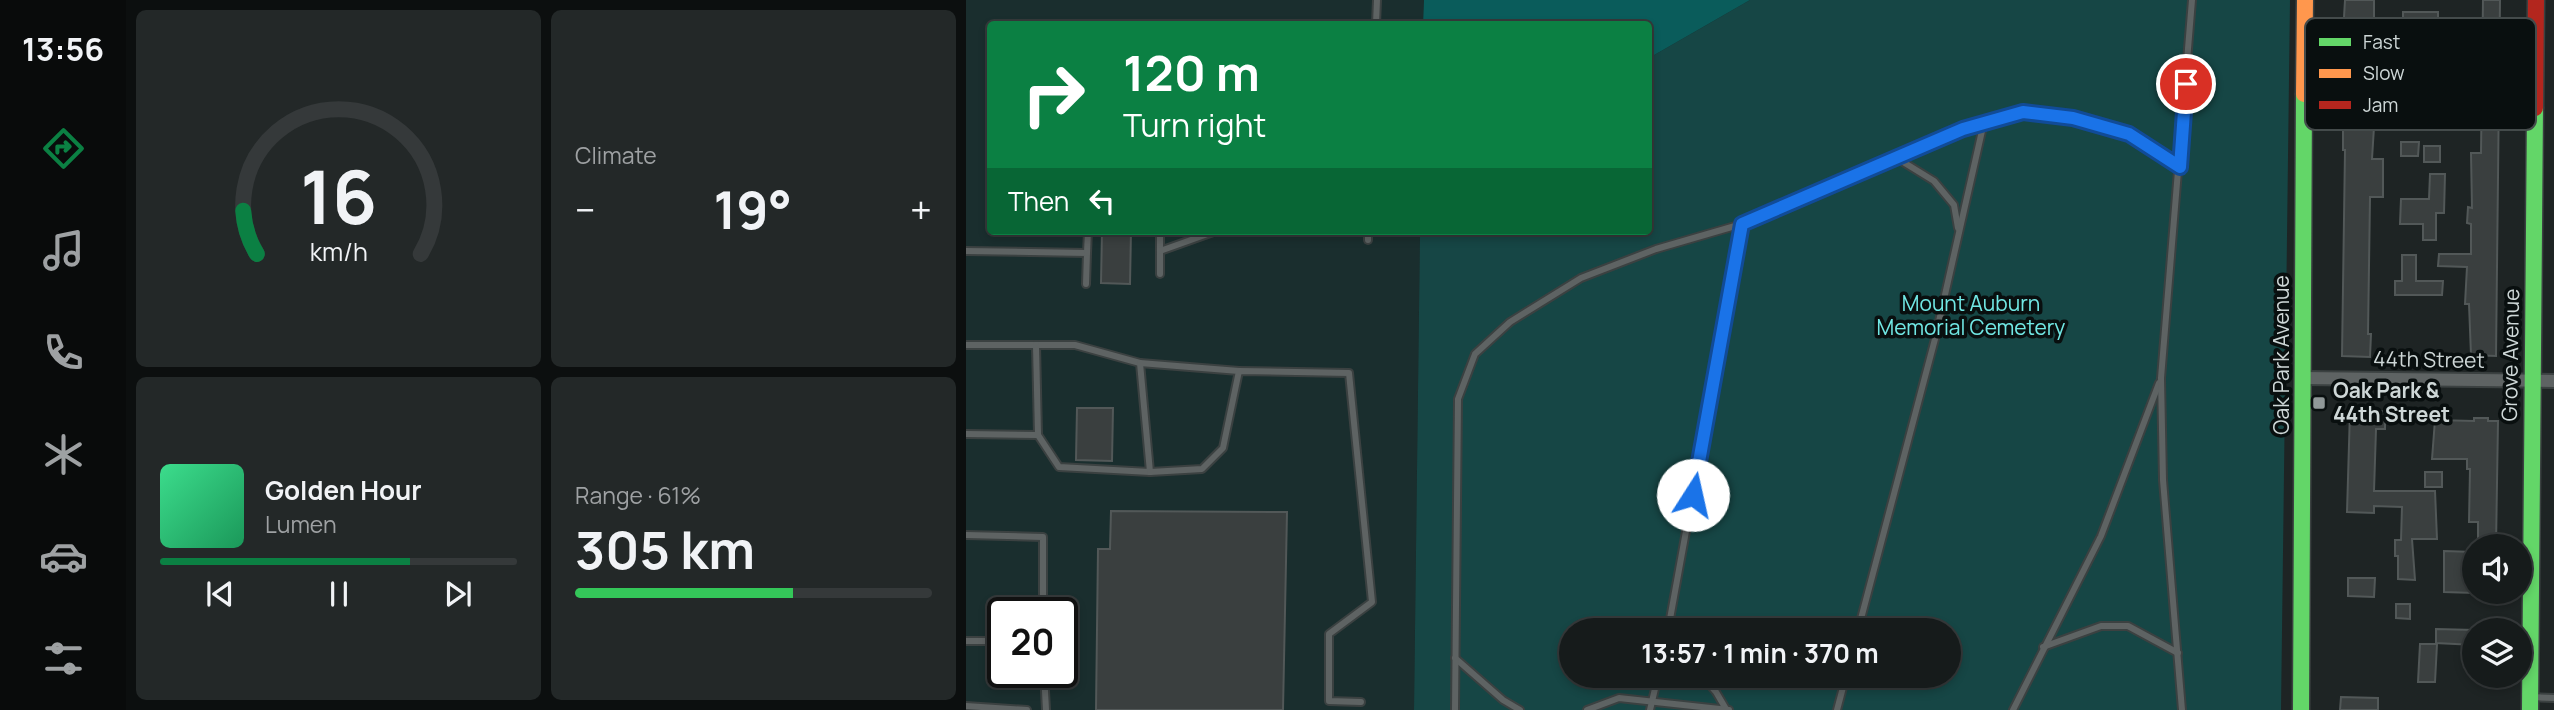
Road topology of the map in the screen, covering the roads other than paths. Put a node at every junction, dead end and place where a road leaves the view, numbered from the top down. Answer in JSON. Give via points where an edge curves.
{"nodes":[{"id":1,"x":1377,"y":0,"type":"edge"},
{"id":2,"x":2192,"y":0,"type":"edge"},
{"id":3,"x":2305,"y":0,"type":"edge"},
{"id":4,"x":2536,"y":0,"type":"edge"},
{"id":5,"x":2536,"y":18,"type":"edge"},
{"id":6,"x":1376,"y":21,"type":"edge"},
{"id":7,"x":1984,"y":122,"type":"junction"},
{"id":8,"x":2534,"y":130,"type":"edge"},
{"id":9,"x":1895,"y":157,"type":"junction"},
{"id":10,"x":2180,"y":167,"type":"junction"},
{"id":11,"x":1742,"y":224,"type":"junction"},
{"id":12,"x":1958,"y":232,"type":"junction"},
{"id":13,"x":1088,"y":235,"type":"edge"},
{"id":14,"x":1160,"y":235,"type":"edge"},
{"id":15,"x":1205,"y":235,"type":"edge"},
{"id":16,"x":1368,"y":235,"type":"edge"},
{"id":17,"x":1368,"y":240,"type":"dead end"},
{"id":18,"x":966,"y":251,"type":"edge"},
{"id":19,"x":1160,"y":251,"type":"junction"},
{"id":20,"x":1087,"y":253,"type":"junction"},
{"id":21,"x":1160,"y":274,"type":"dead end"},
{"id":22,"x":1086,"y":284,"type":"dead end"},
{"id":23,"x":966,"y":345,"type":"edge"},
{"id":24,"x":1036,"y":345,"type":"junction"},
{"id":25,"x":1140,"y":363,"type":"junction"},
{"id":26,"x":1239,"y":371,"type":"junction"},
{"id":27,"x":2161,"y":377,"type":"junction"},
{"id":28,"x":2302,"y":378,"type":"junction"},
{"id":29,"x":2531,"y":381,"type":"junction"},
{"id":30,"x":2554,"y":381,"type":"edge"},
{"id":31,"x":966,"y":434,"type":"edge"},
{"id":32,"x":1038,"y":435,"type":"junction"},
{"id":33,"x":1150,"y":472,"type":"junction"},
{"id":34,"x":966,"y":535,"type":"edge"},
{"id":35,"x":1043,"y":597,"type":"edge"},
{"id":36,"x":1670,"y":618,"type":"edge"},
{"id":37,"x":1861,"y":618,"type":"edge"},
{"id":38,"x":966,"y":641,"type":"edge"},
{"id":39,"x":987,"y":641,"type":"edge"},
{"id":40,"x":2043,"y":648,"type":"junction"},
{"id":41,"x":2178,"y":653,"type":"junction"},
{"id":42,"x":1455,"y":658,"type":"junction"},
{"id":43,"x":1045,"y":688,"type":"edge"},
{"id":44,"x":1655,"y":688,"type":"edge"},
{"id":45,"x":1712,"y":688,"type":"edge"},
{"id":46,"x":1843,"y":688,"type":"edge"},
{"id":47,"x":2554,"y":698,"type":"edge"},
{"id":48,"x":1652,"y":700,"type":"junction"},
{"id":49,"x":1361,"y":702,"type":"dead end"},
{"id":50,"x":2530,"y":704,"type":"edge"},
{"id":51,"x":966,"y":706,"type":"edge"},
{"id":52,"x":1027,"y":710,"type":"edge"},
{"id":53,"x":1046,"y":710,"type":"edge"},
{"id":54,"x":1455,"y":710,"type":"edge"},
{"id":55,"x":1520,"y":710,"type":"edge"},
{"id":56,"x":1587,"y":710,"type":"edge"},
{"id":57,"x":1650,"y":710,"type":"edge"},
{"id":58,"x":1727,"y":710,"type":"edge"},
{"id":59,"x":1837,"y":710,"type":"edge"},
{"id":60,"x":2013,"y":710,"type":"edge"},
{"id":61,"x":2182,"y":710,"type":"edge"},
{"id":62,"x":2301,"y":710,"type":"edge"}],
"edges":[{"from":1,"to":6,"type":"lane"},
{"from":2,"to":10,"type":"lane"},
{"from":3,"to":28,"type":"street","name":"Oak Park Avenue"},
{"from":4,"to":5,"type":"street","name":"Grove Avenue"},
{"from":7,"to":9,"type":"lane"},
{"from":7,"to":10,"type":"lane","via":[[2023,112],[2073,118],[2129,134]]},
{"from":7,"to":12,"type":"lane"},
{"from":8,"to":29,"type":"street","name":"Grove Avenue"},
{"from":9,"to":11,"type":"lane"},
{"from":9,"to":12,"type":"lane","via":[[1941,189],[1954,205]]},
{"from":10,"to":27,"type":"lane"},
{"from":11,"to":36,"type":"lane"},
{"from":11,"to":42,"type":"lane","via":[[1656,249],[1581,278],[1510,322],[1475,354],[1458,399]]},
{"from":12,"to":37,"type":"lane"},
{"from":13,"to":20,"type":"lane"},
{"from":14,"to":19,"type":"lane"},
{"from":15,"to":19,"type":"lane"},
{"from":16,"to":17,"type":"lane"},
{"from":18,"to":20,"type":"lane"},
{"from":19,"to":21,"type":"lane"},
{"from":20,"to":22,"type":"lane"},
{"from":23,"to":24,"type":"lane"},
{"from":24,"to":25,"type":"lane","via":[[1075,345]]},
{"from":24,"to":32,"type":"lane"},
{"from":25,"to":26,"type":"lane"},
{"from":25,"to":33,"type":"lane"},
{"from":26,"to":33,"type":"lane","via":[[1223,448],[1202,469]]},
{"from":26,"to":49,"type":"lane","via":[[1349,373],[1372,601],[1329,635],[1329,701]]},
{"from":27,"to":40,"type":"lane","via":[[2101,536]]},
{"from":27,"to":41,"type":"lane","via":[[2163,480]]},
{"from":28,"to":29,"type":"street","name":"44th Street"},
{"from":28,"to":62,"type":"street","name":"Oak Park Avenue"},
{"from":29,"to":30,"type":"street","name":"44th Street"},
{"from":29,"to":50,"type":"street","name":"Grove Avenue"},
{"from":31,"to":32,"type":"lane"},
{"from":32,"to":33,"type":"lane","via":[[1059,467]]},
{"from":34,"to":35,"type":"lane","via":[[1043,537]]},
{"from":38,"to":39,"type":"lane"},
{"from":40,"to":41,"type":"lane","via":[[2101,626],[2128,626]]},
{"from":40,"to":60,"type":"lane"},
{"from":41,"to":61,"type":"lane"},
{"from":42,"to":54,"type":"lane"},
{"from":42,"to":55,"type":"lane"},
{"from":43,"to":53,"type":"lane"},
{"from":44,"to":48,"type":"lane"},
{"from":45,"to":58,"type":"lane"},
{"from":46,"to":59,"type":"lane"},
{"from":47,"to":50,"type":"lane"},
{"from":48,"to":56,"type":"lane","via":[[1619,698]]},
{"from":48,"to":57,"type":"lane"},
{"from":48,"to":58,"type":"lane"},
{"from":51,"to":52,"type":"lane"}]}
